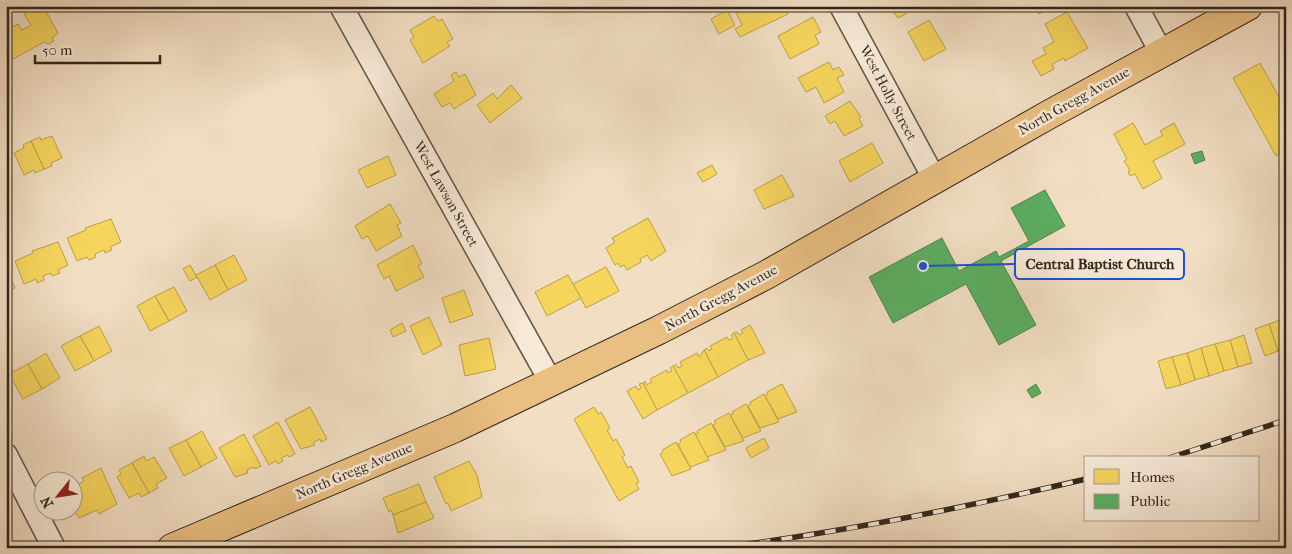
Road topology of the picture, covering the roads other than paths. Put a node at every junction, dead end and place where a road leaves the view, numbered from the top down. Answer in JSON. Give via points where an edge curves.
{"nodes":[{"id":1,"x":341,"y":6,"type":"edge"},
{"id":2,"x":841,"y":6,"type":"edge"},
{"id":3,"x":1136,"y":6,"type":"edge"},
{"id":4,"x":1248,"y":6,"type":"edge"},
{"id":5,"x":1161,"y":52,"type":"junction"},
{"id":6,"x":935,"y":180,"type":"junction"},
{"id":7,"x":551,"y":382,"type":"junction"},
{"id":8,"x":6,"y":455,"type":"edge"},
{"id":9,"x":54,"y":548,"type":"edge"},
{"id":10,"x":172,"y":548,"type":"edge"}],
"edges":[{"from":1,"to":7,"type":"street","name":"West Lawson Street"},
{"from":2,"to":6,"type":"street","name":"West Holly Street"},
{"from":3,"to":5,"type":"street"},
{"from":4,"to":5,"type":"main road","name":"North Gregg Avenue"},
{"from":5,"to":6,"type":"main road","name":"North Gregg Avenue"},
{"from":6,"to":7,"type":"main road","name":"North Gregg Avenue","via":[[766,275]]},
{"from":7,"to":10,"type":"main road","name":"North Gregg Avenue","via":[[456,428]]},
{"from":8,"to":9,"type":"street"}]}
